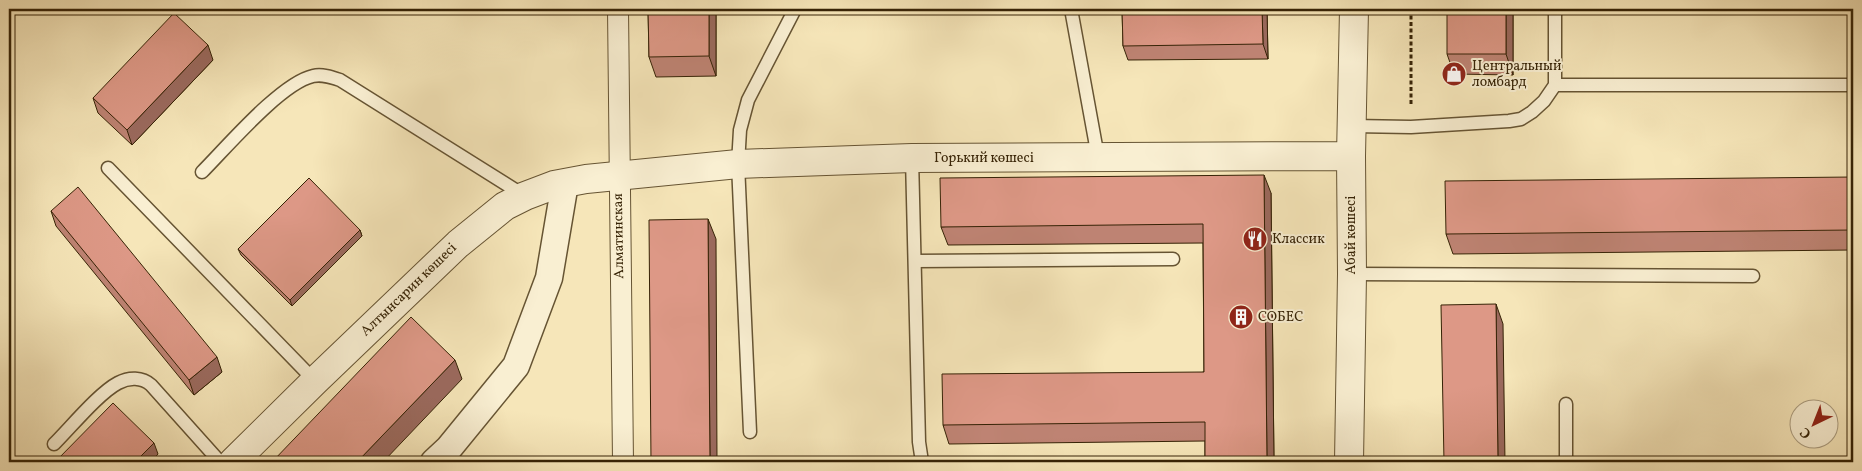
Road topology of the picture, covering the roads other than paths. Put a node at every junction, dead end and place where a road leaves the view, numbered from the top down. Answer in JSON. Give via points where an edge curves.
{"nodes":[{"id":1,"x":618,"y":9,"type":"edge"},
{"id":2,"x":795,"y":9,"type":"edge"},
{"id":3,"x":1071,"y":9,"type":"edge"},
{"id":4,"x":1354,"y":9,"type":"edge"},
{"id":5,"x":1555,"y":9,"type":"edge"},
{"id":6,"x":1555,"y":85,"type":"junction"},
{"id":7,"x":1853,"y":85,"type":"edge"},
{"id":8,"x":1353,"y":126,"type":"junction"},
{"id":9,"x":1351,"y":156,"type":"junction"},
{"id":10,"x":1098,"y":157,"type":"junction"},
{"id":11,"x":912,"y":158,"type":"junction"},
{"id":12,"x":738,"y":164,"type":"junction"},
{"id":13,"x":108,"y":168,"type":"dead end"},
{"id":14,"x":202,"y":172,"type":"dead end"},
{"id":15,"x":618,"y":175,"type":"junction"},
{"id":16,"x":565,"y":183,"type":"junction"},
{"id":17,"x":525,"y":196,"type":"junction"},
{"id":18,"x":1173,"y":259,"type":"dead end"},
{"id":19,"x":916,"y":261,"type":"junction"},
{"id":20,"x":1352,"y":274,"type":"junction"},
{"id":21,"x":1753,"y":276,"type":"dead end"},
{"id":22,"x":315,"y":380,"type":"junction"},
{"id":23,"x":1566,"y":404,"type":"dead end"},
{"id":24,"x":750,"y":432,"type":"dead end"},
{"id":25,"x":54,"y":444,"type":"dead end"},
{"id":26,"x":220,"y":462,"type":"edge"},
{"id":27,"x":233,"y":462,"type":"edge"},
{"id":28,"x":434,"y":462,"type":"edge"},
{"id":29,"x":623,"y":462,"type":"edge"},
{"id":30,"x":922,"y":462,"type":"edge"},
{"id":31,"x":1349,"y":462,"type":"edge"},
{"id":32,"x":1566,"y":462,"type":"edge"}],
"edges":[{"from":1,"to":15,"type":"street","name":"Алматинская"},
{"from":2,"to":12,"type":"lane","via":[[745,108]]},
{"from":3,"to":10,"type":"lane"},
{"from":4,"to":8,"type":"street","name":"Абай көшесі"},
{"from":5,"to":6,"type":"lane"},
{"from":6,"to":7,"type":"lane"},
{"from":6,"to":8,"type":"lane","via":[[1544,101],[1521,119],[1411,127]]},
{"from":8,"to":9,"type":"street","name":"Абай көшесі"},
{"from":9,"to":10,"type":"street","name":"Горький көшесі"},
{"from":9,"to":20,"type":"street","name":"Абай көшесі"},
{"from":10,"to":11,"type":"street","name":"Горький көшесі"},
{"from":11,"to":12,"type":"street","name":"Горький көшесі"},
{"from":11,"to":19,"type":"lane"},
{"from":12,"to":15,"type":"street","name":"Горький көшесі"},
{"from":12,"to":24,"type":"lane"},
{"from":13,"to":22,"type":"lane"},
{"from":14,"to":17,"type":"lane","via":[[278,97],[312,76],[322,75],[340,80]]},
{"from":15,"to":16,"type":"street","name":"Алтынсарин көшесі"},
{"from":15,"to":29,"type":"street","name":"Алматинская"},
{"from":16,"to":17,"type":"street","name":"Алтынсарин көшесі"},
{"from":16,"to":28,"type":"street","via":[[549,278],[516,366]]},
{"from":17,"to":22,"type":"street","name":"Алтынсарин көшесі","via":[[505,206],[458,244]]},
{"from":18,"to":19,"type":"lane"},
{"from":19,"to":30,"type":"lane"},
{"from":20,"to":21,"type":"lane"},
{"from":20,"to":31,"type":"street","name":"Абай көшесі"},
{"from":22,"to":27,"type":"street","name":"Алтынсарин көшесі"},
{"from":23,"to":32,"type":"lane"},
{"from":25,"to":26,"type":"lane","via":[[106,391],[121,381],[137,379],[150,385]]}]}
